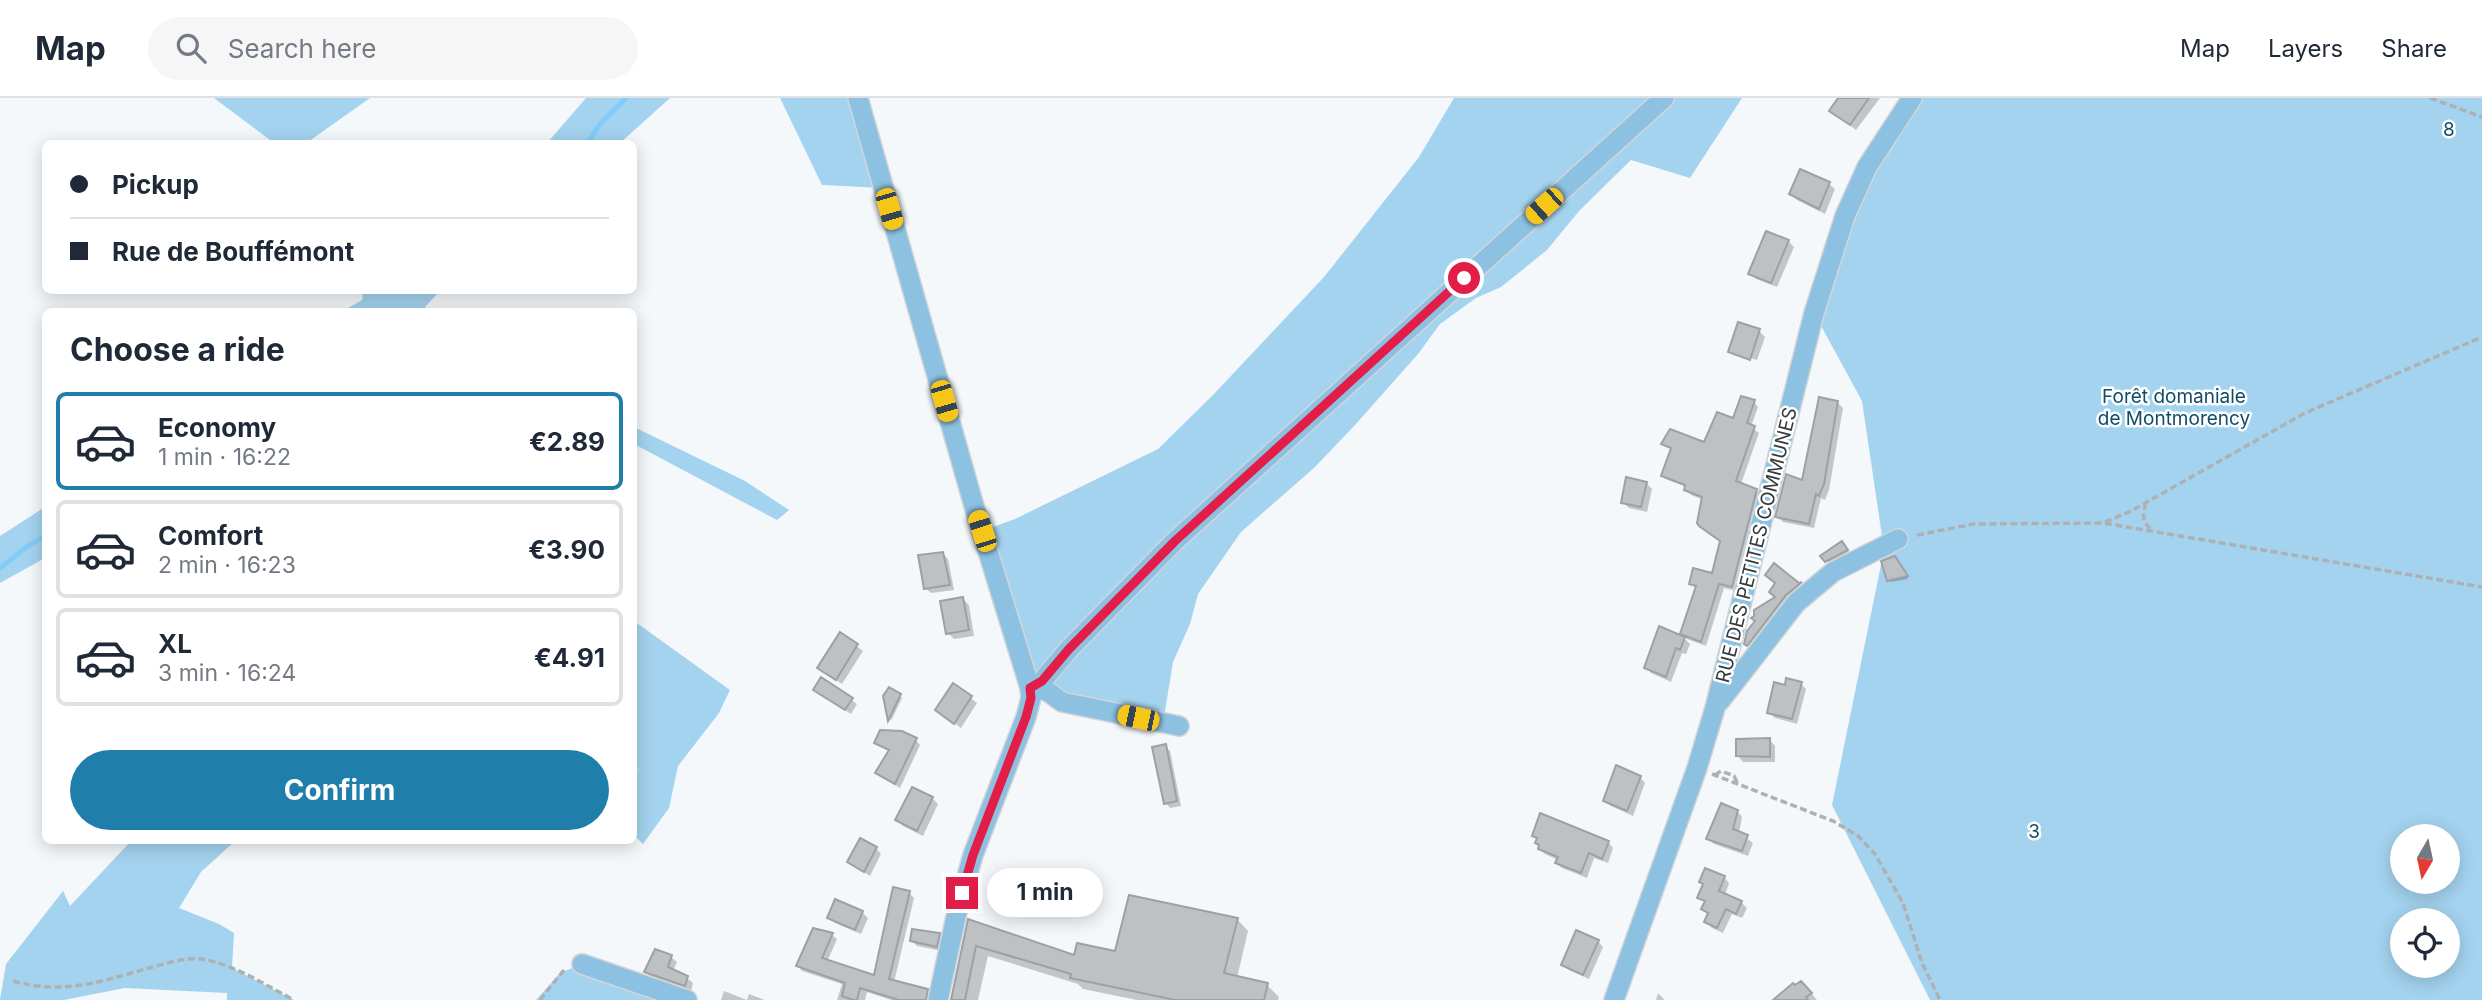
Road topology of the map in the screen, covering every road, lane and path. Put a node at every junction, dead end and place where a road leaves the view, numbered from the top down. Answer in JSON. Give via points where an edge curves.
{"nodes":[{"id":1,"x":858,"y":98,"type":"edge"},
{"id":2,"x":1664,"y":98,"type":"edge"},
{"id":3,"x":1912,"y":98,"type":"edge"},
{"id":4,"x":2430,"y":98,"type":"edge"},
{"id":5,"x":2482,"y":117,"type":"edge"},
{"id":6,"x":2482,"y":337,"type":"edge"},
{"id":7,"x":2146,"y":503,"type":"junction"},
{"id":8,"x":2103,"y":523,"type":"junction"},
{"id":9,"x":2154,"y":532,"type":"junction"},
{"id":10,"x":1898,"y":539,"type":"joint"},
{"id":11,"x":2482,"y":587,"type":"edge"},
{"id":12,"x":1030,"y":688,"type":"junction"},
{"id":13,"x":1715,"y":708,"type":"junction"},
{"id":14,"x":1179,"y":726,"type":"dead end"},
{"id":15,"x":1706,"y":772,"type":"junction"},
{"id":16,"x":582,"y":964,"type":"joint"},
{"id":17,"x":13,"y":981,"type":"dead end"},
{"id":18,"x":294,"y":1000,"type":"edge"},
{"id":19,"x":540,"y":1000,"type":"edge"},
{"id":20,"x":687,"y":1000,"type":"edge"},
{"id":21,"x":938,"y":1000,"type":"edge"},
{"id":22,"x":1614,"y":1000,"type":"edge"},
{"id":23,"x":1940,"y":1000,"type":"edge"}],
"edges":[{"from":1,"to":12,"type":"street"},
{"from":2,"to":12,"type":"street","via":[[1175,541],[1042,681]]},
{"from":3,"to":13,"type":"street","name":"RUE DES PETITES COMMUNES","via":[[1867,167],[1845,216],[1814,313]]},
{"from":4,"to":5,"type":"path"},
{"from":6,"to":7,"type":"path","via":[[2305,413]]},
{"from":7,"to":8,"type":"path"},
{"from":7,"to":9,"type":"path","via":[[2142,514]]},
{"from":8,"to":9,"type":"path"},
{"from":8,"to":10,"type":"path","via":[[1974,524]]},
{"from":9,"to":11,"type":"path"},
{"from":10,"to":13,"type":"street","via":[[1833,572],[1796,603]]},
{"from":12,"to":14,"type":"street","via":[[1047,691],[1062,702]]},
{"from":12,"to":21,"type":"street","via":[[1026,717],[973,855]]},
{"from":13,"to":15,"type":"street","name":"RUE DES PETITES COMMUNES"},
{"from":15,"to":22,"type":"street","name":"RUE DES PETITES COMMUNES"},
{"from":15,"to":23,"type":"path","via":[[1833,821],[1857,835],[1875,854],[1903,903],[1922,963]]},
{"from":16,"to":19,"type":"path","via":[[560,973]]},
{"from":16,"to":20,"type":"street"},
{"from":17,"to":18,"type":"path","via":[[57,989],[200,958],[232,968]]}]}
